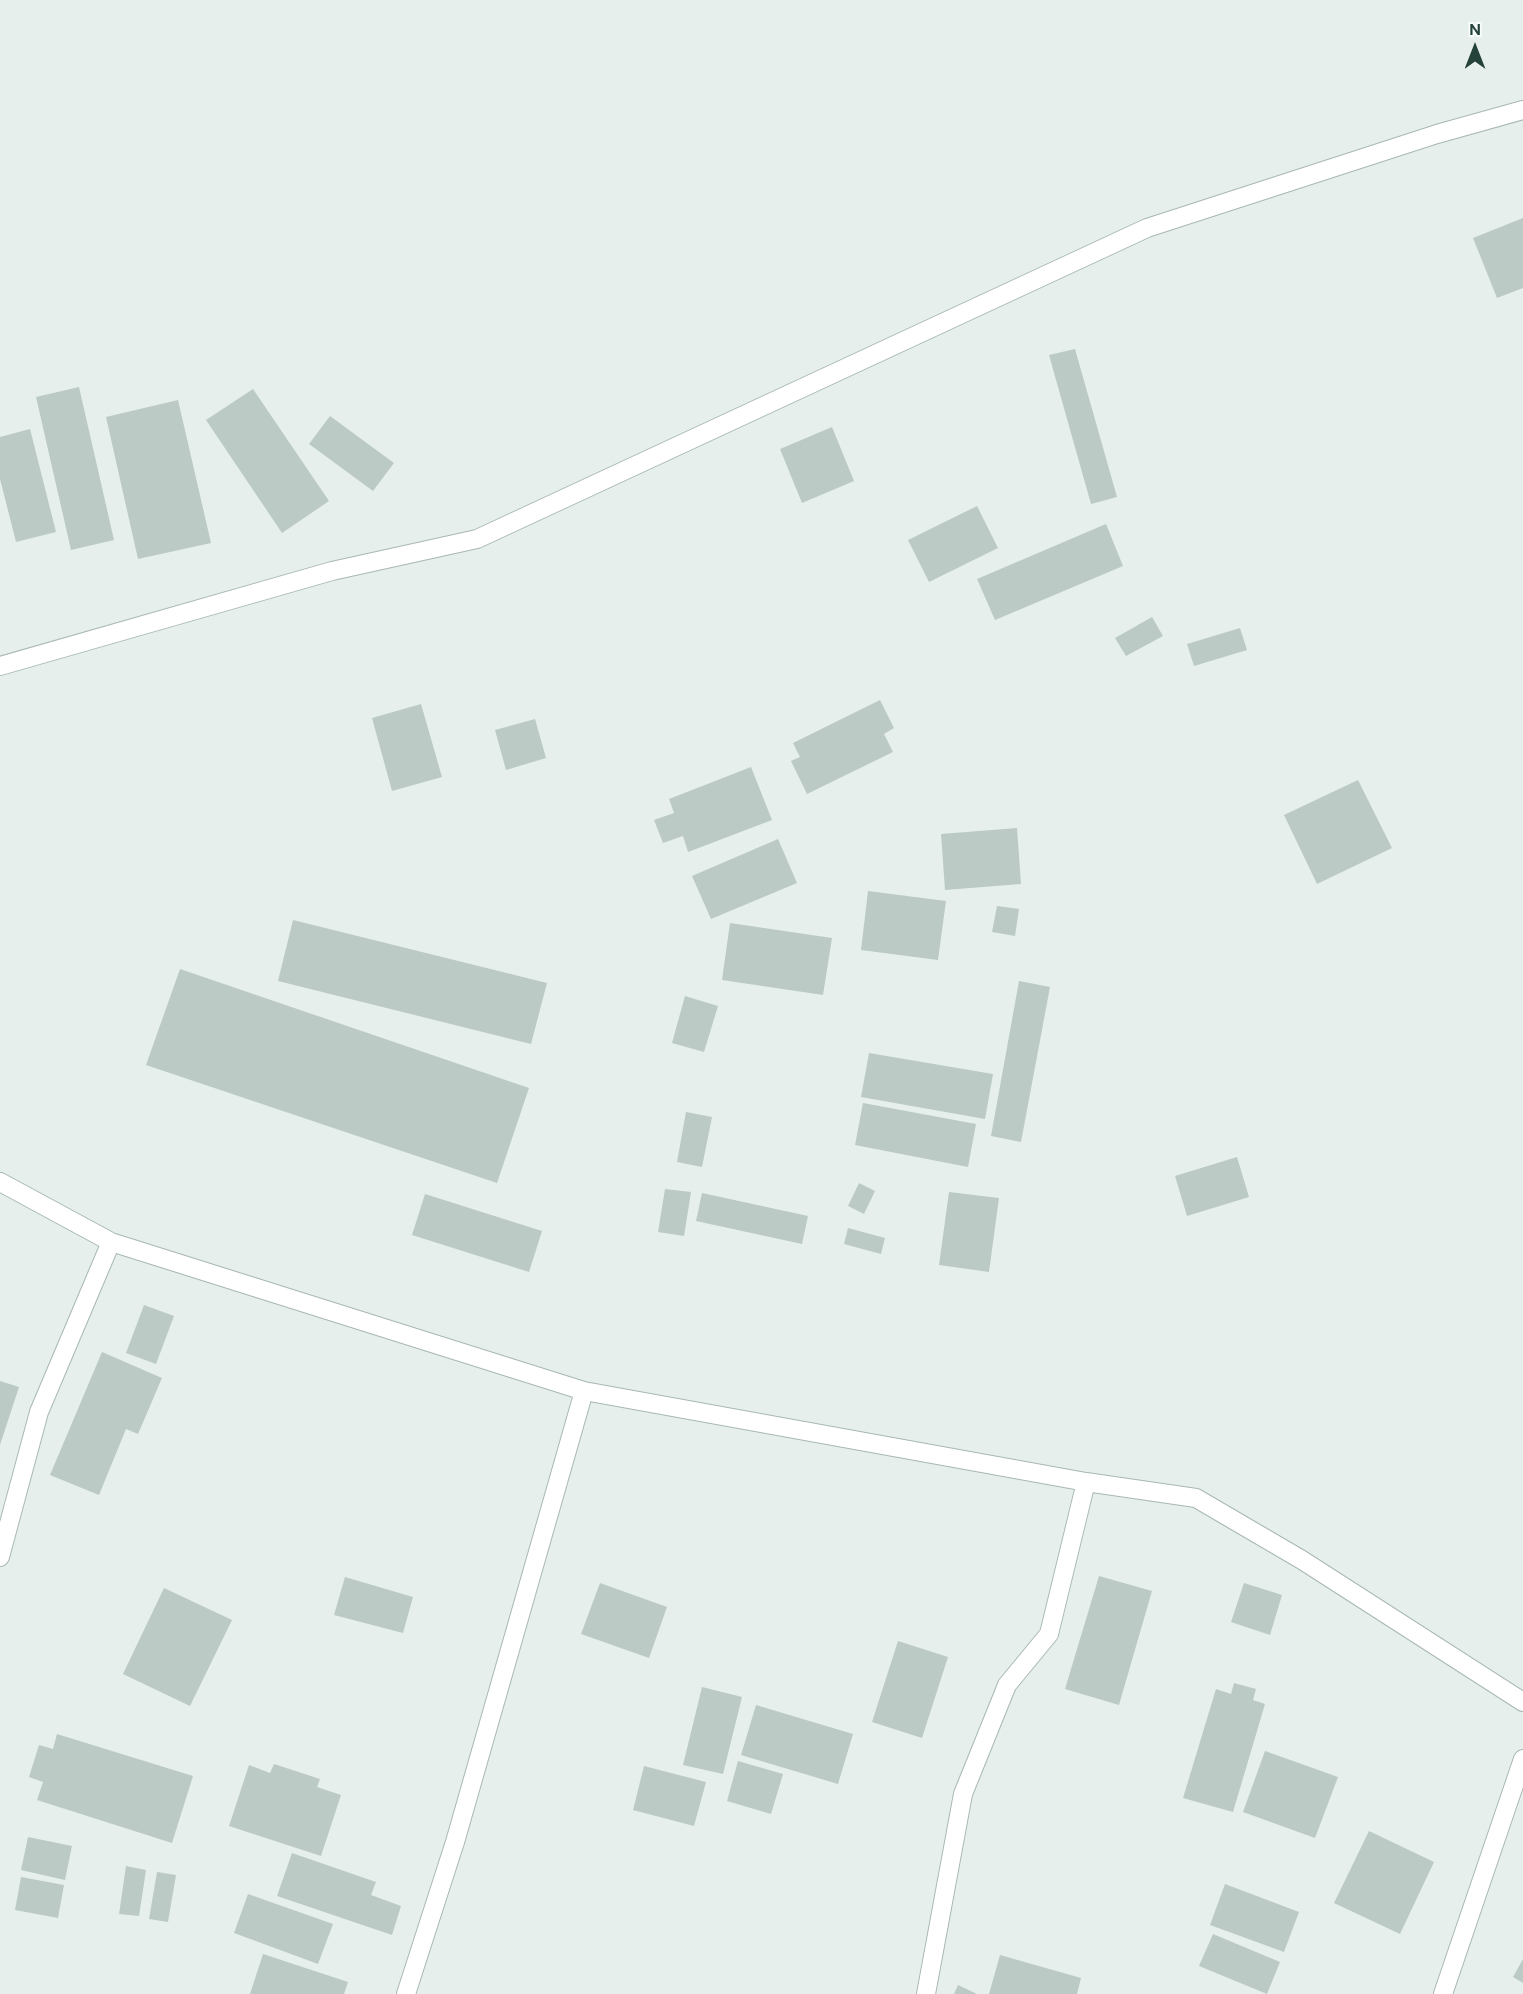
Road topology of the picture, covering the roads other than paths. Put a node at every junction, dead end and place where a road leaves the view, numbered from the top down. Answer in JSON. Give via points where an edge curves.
{"nodes":[{"id":1,"x":1523,"y":110,"type":"edge"},
{"id":2,"x":0,"y":666,"type":"edge"},
{"id":3,"x":0,"y":1182,"type":"edge"},
{"id":4,"x":111,"y":1242,"type":"junction"},
{"id":5,"x":584,"y":1391,"type":"junction"},
{"id":6,"x":1086,"y":1482,"type":"junction"},
{"id":7,"x":0,"y":1557,"type":"edge"},
{"id":8,"x":1523,"y":1702,"type":"edge"},
{"id":9,"x":1523,"y":1759,"type":"edge"},
{"id":10,"x":406,"y":1994,"type":"edge"},
{"id":11,"x":926,"y":1994,"type":"edge"},
{"id":12,"x":1443,"y":1994,"type":"edge"}],
"edges":[{"from":1,"to":2,"type":"street","via":[[1147,228],[477,538],[332,571]]},
{"from":3,"to":4,"type":"street"},
{"from":4,"to":5,"type":"street"},
{"from":4,"to":7,"type":"street","via":[[39,1412]]},
{"from":5,"to":6,"type":"street"},
{"from":5,"to":10,"type":"street","via":[[455,1842]]},
{"from":6,"to":8,"type":"street","via":[[1196,1498],[1302,1560]]},
{"from":6,"to":11,"type":"street","via":[[1049,1634],[1007,1685],[963,1794]]},
{"from":9,"to":12,"type":"street"}]}
